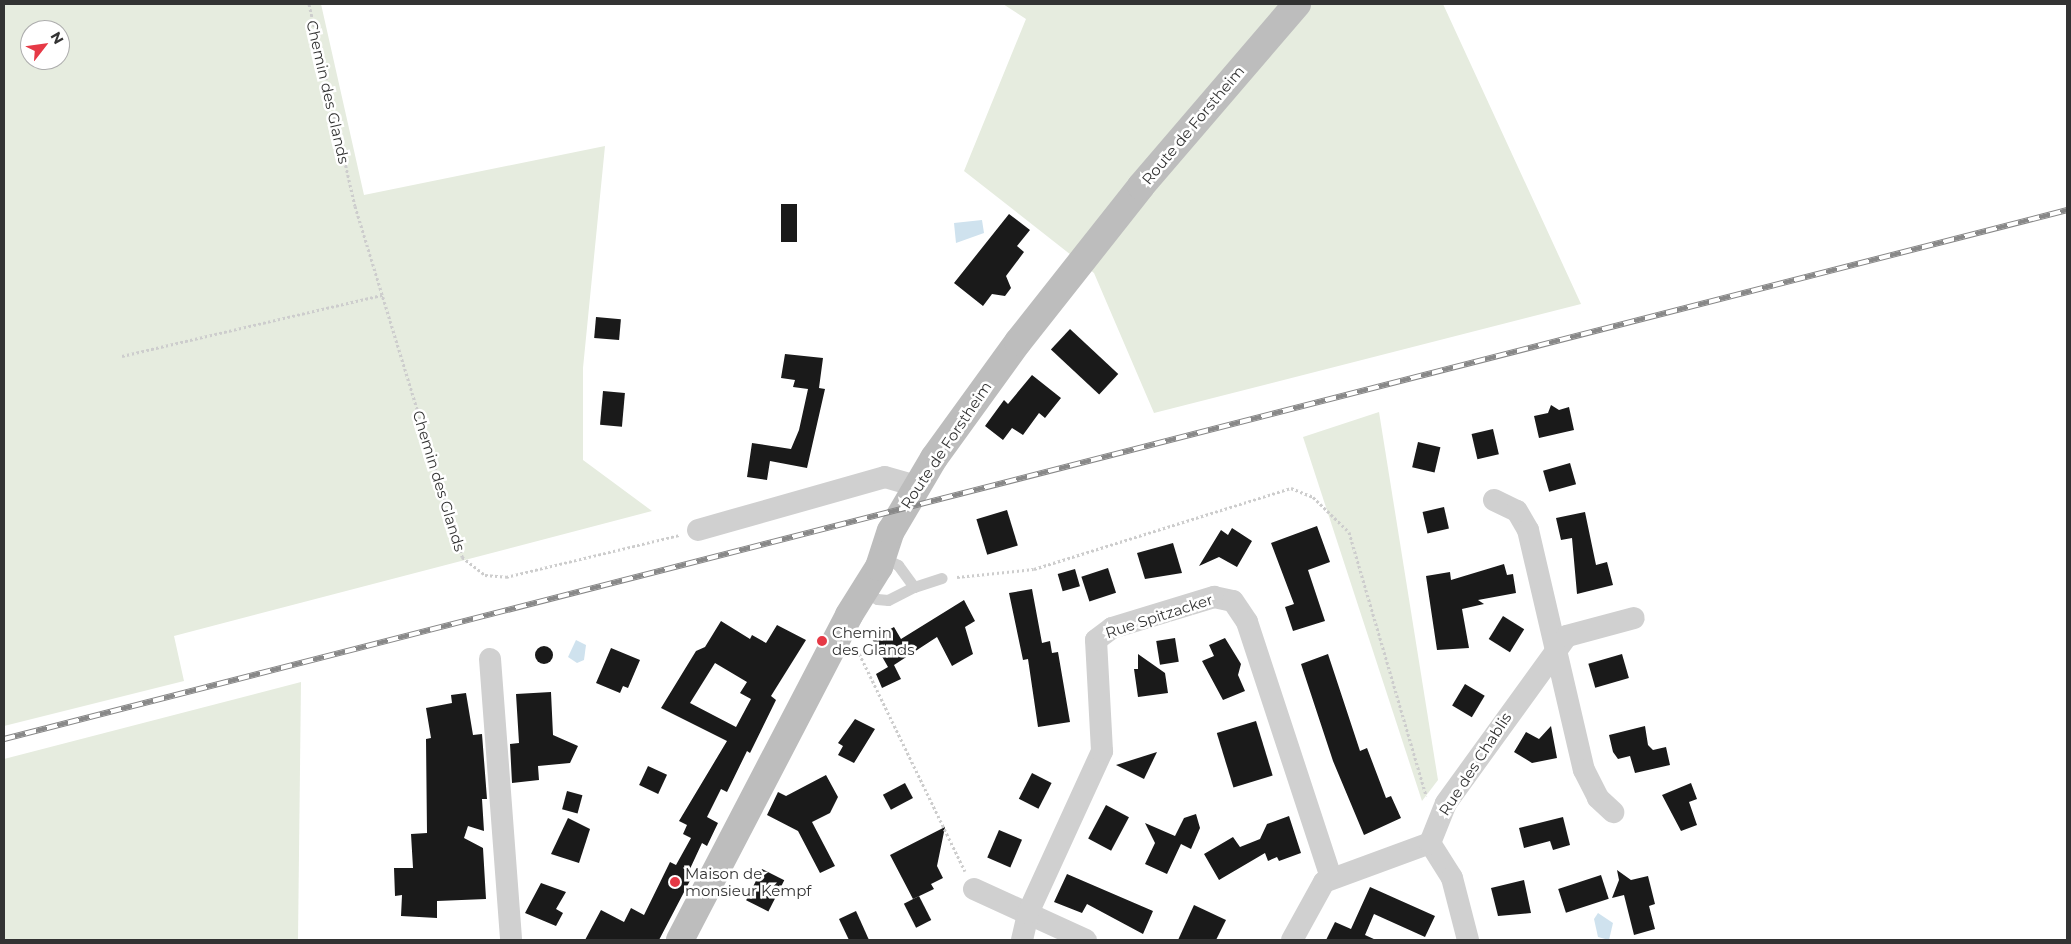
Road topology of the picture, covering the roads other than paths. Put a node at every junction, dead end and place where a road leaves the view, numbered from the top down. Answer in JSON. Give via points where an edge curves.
{"nodes":[{"id":1,"x":1297,"y":4,"type":"edge"},
{"id":2,"x":916,"y":486,"type":"junction"},
{"id":3,"x":1494,"y":500,"type":"dead end"},
{"id":4,"x":698,"y":530,"type":"road end"},
{"id":5,"x":883,"y":558,"type":"junction"},
{"id":6,"x":942,"y":578,"type":"dead end"},
{"id":7,"x":914,"y":587,"type":"junction"},
{"id":8,"x":865,"y":590,"type":"junction"},
{"id":9,"x":1634,"y":618,"type":"dead end"},
{"id":10,"x":1554,"y":652,"type":"junction"},
{"id":11,"x":490,"y":659,"type":"dead end"},
{"id":12,"x":1613,"y":812,"type":"dead end"},
{"id":13,"x":1430,"y":843,"type":"junction"},
{"id":14,"x":1331,"y":877,"type":"junction"},
{"id":15,"x":974,"y":889,"type":"road end"},
{"id":16,"x":1028,"y":913,"type":"junction"},
{"id":17,"x":511,"y":940,"type":"edge"},
{"id":18,"x":680,"y":940,"type":"edge"},
{"id":19,"x":1022,"y":940,"type":"edge"},
{"id":20,"x":1086,"y":940,"type":"edge"},
{"id":21,"x":1292,"y":940,"type":"edge"},
{"id":22,"x":1468,"y":940,"type":"edge"}],
"edges":[{"from":1,"to":2,"type":"street","name":"Route de Forstheim","via":[[1141,186],[1018,342]]},
{"from":2,"to":4,"type":"street","via":[[885,477]]},
{"from":2,"to":5,"type":"street","name":"Route de Forstheim","via":[[888,536]]},
{"from":3,"to":10,"type":"street","via":[[1517,512],[1528,530]]},
{"from":5,"to":7,"type":"lane","via":[[898,564]]},
{"from":5,"to":8,"type":"street","name":"Route de Forstheim"},
{"from":6,"to":7,"type":"lane"},
{"from":7,"to":8,"type":"lane","via":[[888,600],[877,599]]},
{"from":8,"to":18,"type":"street","name":"Route de Forstheim"},
{"from":9,"to":10,"type":"street","name":"Rue des Chablis","via":[[1567,636]]},
{"from":10,"to":12,"type":"street","via":[[1584,770],[1598,798]]},
{"from":10,"to":13,"type":"street","name":"Rue des Chablis","via":[[1446,802]]},
{"from":11,"to":17,"type":"street"},
{"from":13,"to":14,"type":"street"},
{"from":13,"to":22,"type":"street","via":[[1452,878]]},
{"from":14,"to":16,"type":"street","name":"Rue Spitzacker","via":[[1247,622],[1233,601],[1214,597],[1112,628],[1096,640],[1102,751]]},
{"from":14,"to":21,"type":"street","via":[[1314,894]]},
{"from":15,"to":16,"type":"street"},
{"from":16,"to":19,"type":"street","name":"Rue Spitzacker"},
{"from":16,"to":20,"type":"street"}]}
